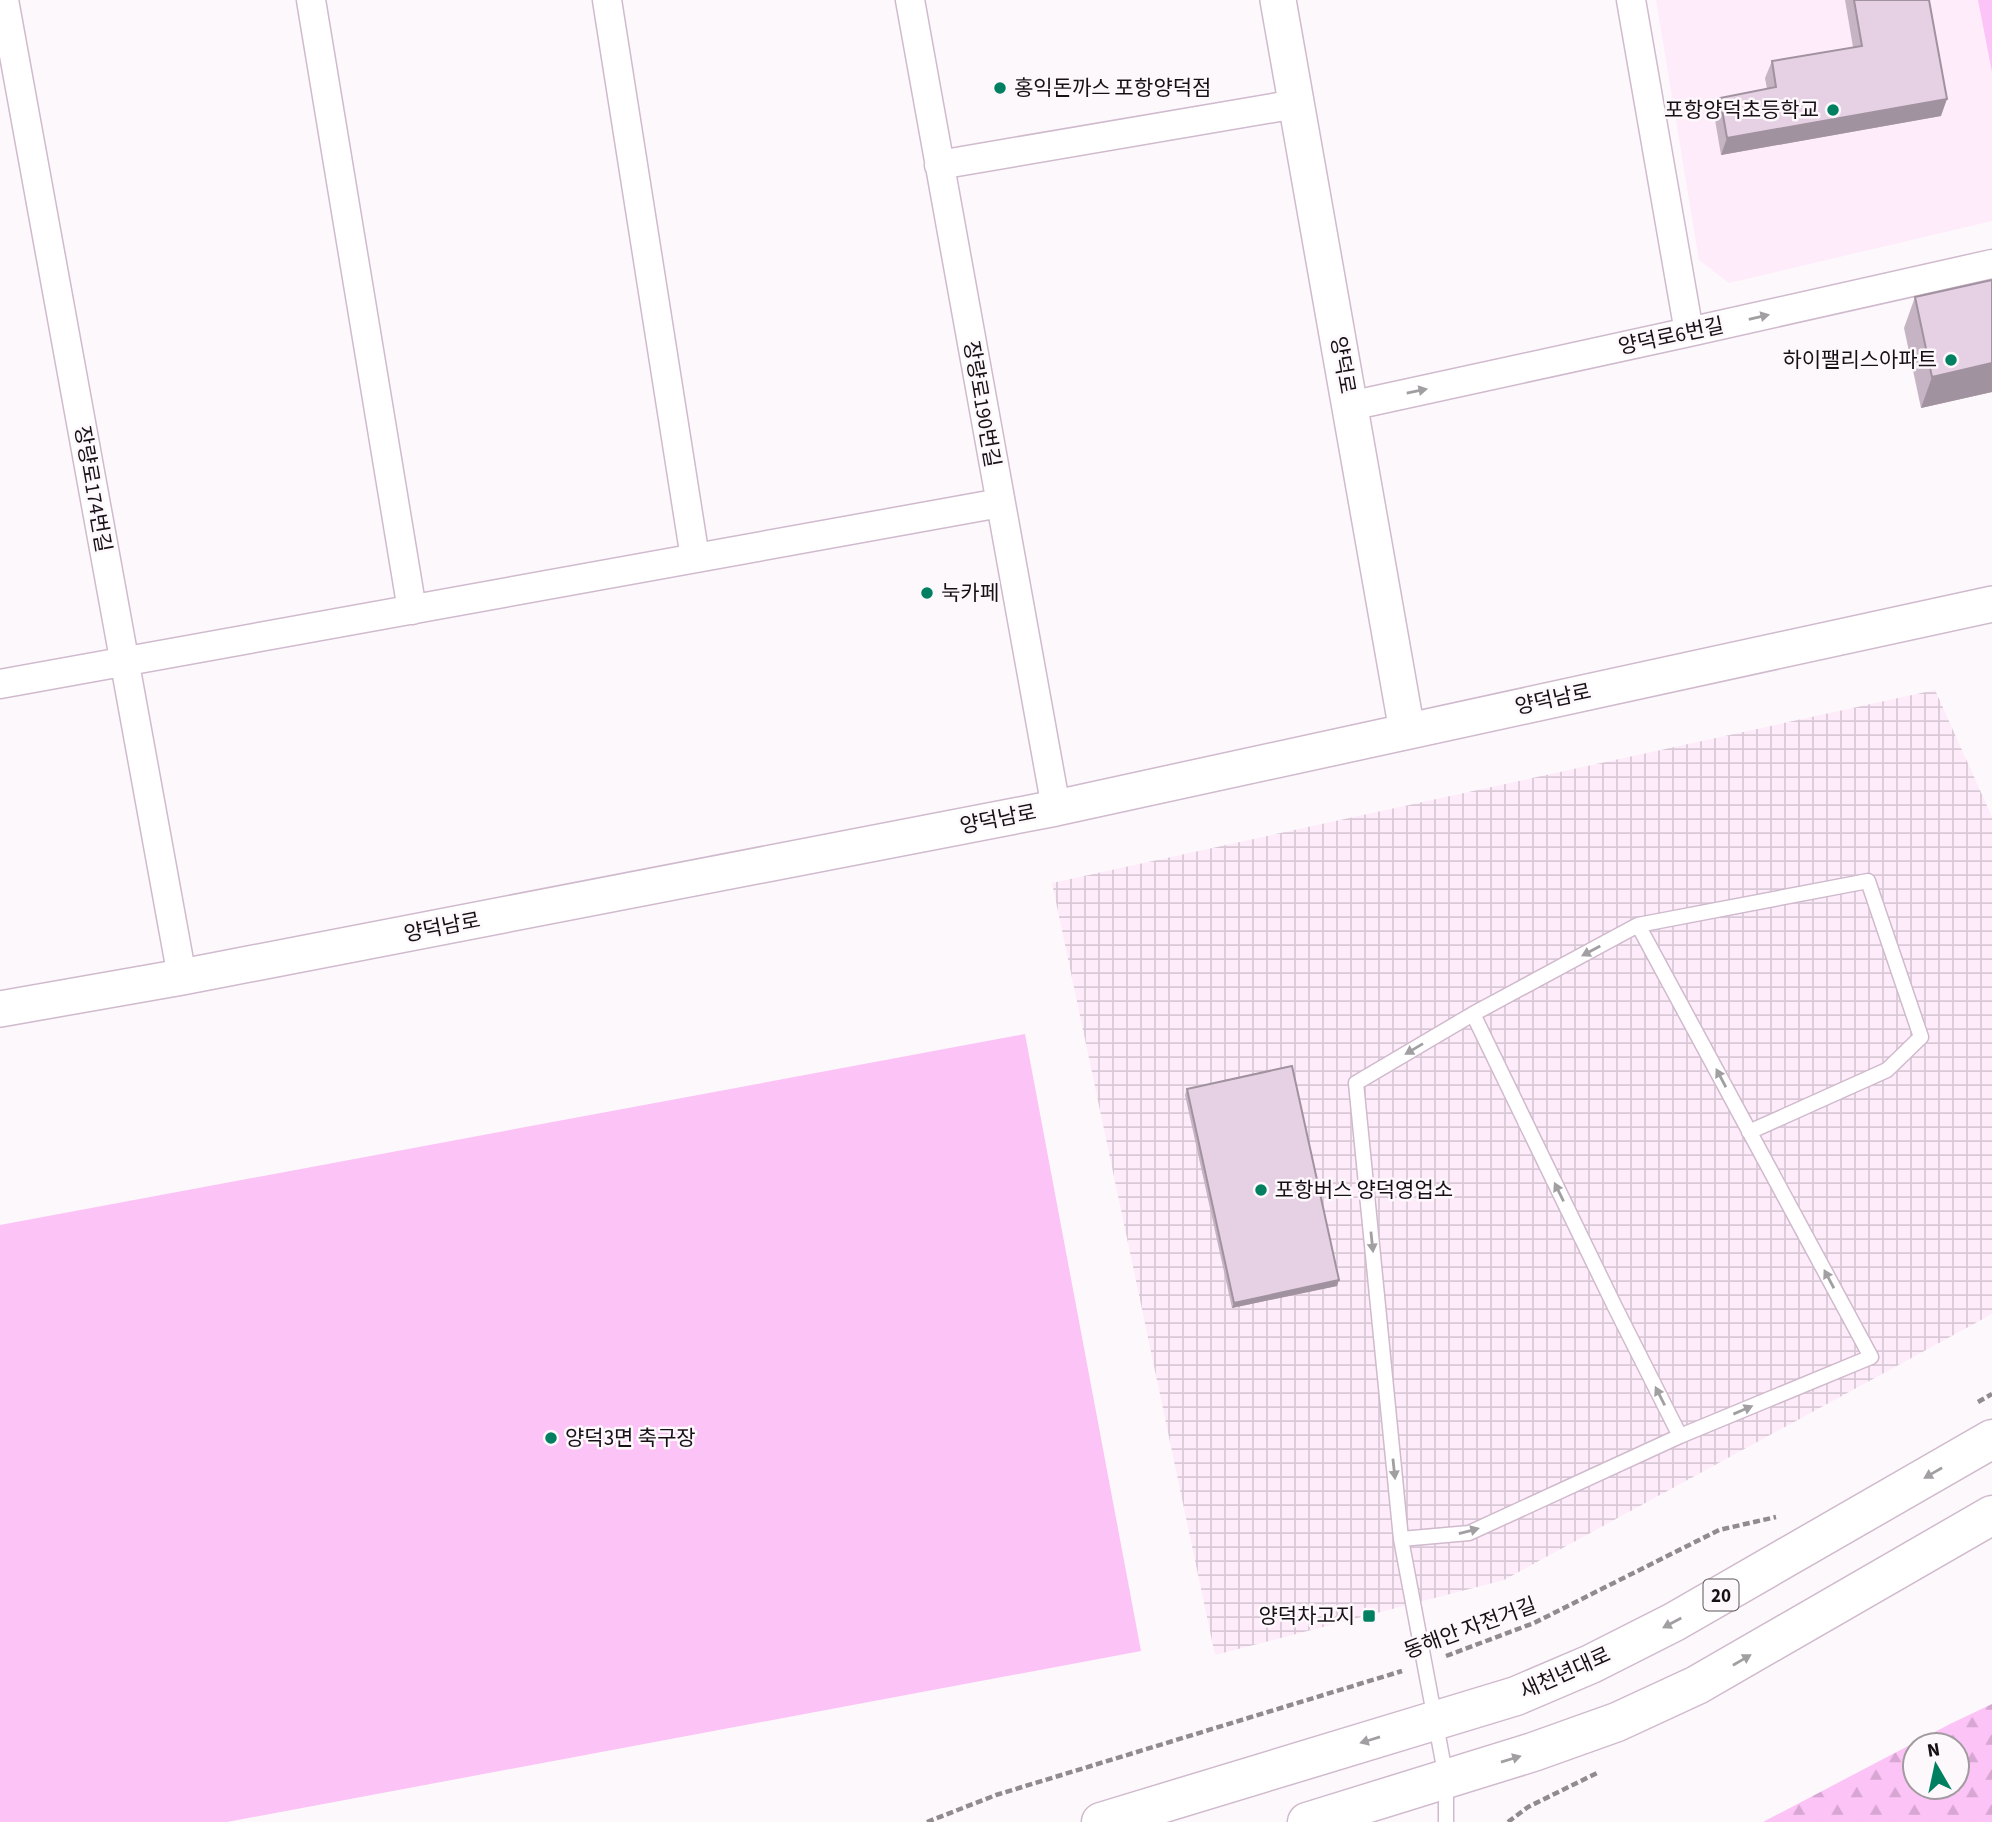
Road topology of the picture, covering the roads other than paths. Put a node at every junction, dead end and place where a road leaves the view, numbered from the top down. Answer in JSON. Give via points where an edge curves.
{"nodes":[{"id":1,"x":4,"y":0,"type":"edge"},
{"id":2,"x":312,"y":0,"type":"edge"},
{"id":3,"x":607,"y":0,"type":"edge"},
{"id":4,"x":910,"y":0,"type":"edge"},
{"id":5,"x":1278,"y":0,"type":"edge"},
{"id":6,"x":1632,"y":0,"type":"edge"},
{"id":7,"x":1296,"y":104,"type":"junction"},
{"id":8,"x":939,"y":165,"type":"junction"},
{"id":9,"x":1992,"y":264,"type":"edge"},
{"id":10,"x":1689,"y":332,"type":"junction"},
{"id":11,"x":1350,"y":406,"type":"junction"},
{"id":12,"x":1000,"y":503,"type":"junction"},
{"id":13,"x":695,"y":558,"type":"junction"},
{"id":14,"x":1992,"y":604,"type":"edge"},
{"id":15,"x":412,"y":610,"type":"junction"},
{"id":16,"x":124,"y":662,"type":"junction"},
{"id":17,"x":0,"y":684,"type":"edge"},
{"id":18,"x":1407,"y":730,"type":"junction"},
{"id":19,"x":1055,"y":808,"type":"junction"},
{"id":20,"x":1638,"y":925,"type":"junction"},
{"id":21,"x":183,"y":977,"type":"junction"},
{"id":22,"x":0,"y":1009,"type":"edge"},
{"id":23,"x":1473,"y":1014,"type":"junction"},
{"id":24,"x":1749,"y":1132,"type":"junction"},
{"id":25,"x":1680,"y":1436,"type":"junction"},
{"id":26,"x":1992,"y":1439,"type":"edge"},
{"id":27,"x":1992,"y":1515,"type":"edge"},
{"id":28,"x":1401,"y":1538,"type":"junction"},
{"id":29,"x":1435,"y":1720,"type":"junction"},
{"id":30,"x":1446,"y":1778,"type":"junction"},
{"id":31,"x":1101,"y":1822,"type":"edge"},
{"id":32,"x":1307,"y":1822,"type":"edge"},
{"id":33,"x":1446,"y":1822,"type":"edge"}],
"edges":[{"from":1,"to":16,"type":"street","name":"장량로174번길"},
{"from":2,"to":15,"type":"street"},
{"from":3,"to":13,"type":"street"},
{"from":4,"to":8,"type":"street","name":"장량로190번길"},
{"from":5,"to":7,"type":"street","name":"양덕로"},
{"from":6,"to":10,"type":"street"},
{"from":7,"to":8,"type":"street"},
{"from":7,"to":11,"type":"street","name":"양덕로"},
{"from":8,"to":12,"type":"street","name":"장량로190번길"},
{"from":10,"to":9,"type":"street","name":"양덕로6번길","one_way":true},
{"from":11,"to":10,"type":"street","name":"양덕로6번길","one_way":true},
{"from":11,"to":18,"type":"street","name":"양덕로"},
{"from":12,"to":13,"type":"street"},
{"from":12,"to":19,"type":"street","name":"장량로190번길"},
{"from":13,"to":15,"type":"street"},
{"from":14,"to":18,"type":"street","name":"양덕남로"},
{"from":15,"to":16,"type":"street"},
{"from":16,"to":17,"type":"street"},
{"from":16,"to":21,"type":"street","name":"장량로174번길"},
{"from":18,"to":19,"type":"street","name":"양덕남로"},
{"from":19,"to":21,"type":"street","name":"양덕남로"},
{"from":20,"to":23,"type":"lane","one_way":true},
{"from":24,"to":20,"type":"lane","one_way":true},
{"from":20,"to":24,"type":"lane","via":[[1868,881],[1921,1037],[1887,1070]]},
{"from":21,"to":22,"type":"street","name":"양덕남로"},
{"from":25,"to":23,"type":"lane","one_way":true},
{"from":23,"to":28,"type":"lane","one_way":true,"via":[[1356,1083]]},
{"from":25,"to":24,"type":"lane","one_way":true,"via":[[1871,1357]]},
{"from":28,"to":25,"type":"lane","one_way":true,"via":[[1469,1533]]},
{"from":26,"to":29,"type":"main road","name":"새천년대로","number":"20","one_way":true,"via":[[1591,1664],[1516,1696]]},
{"from":30,"to":27,"type":"main road","one_way":true,"via":[[1605,1726],[1697,1685]]},
{"from":28,"to":29,"type":"lane"},
{"from":29,"to":30,"type":"lane"},
{"from":29,"to":31,"type":"main road","name":"새천년대로","number":"20","one_way":true},
{"from":30,"to":32,"type":"main road"},
{"from":30,"to":33,"type":"lane"}]}
